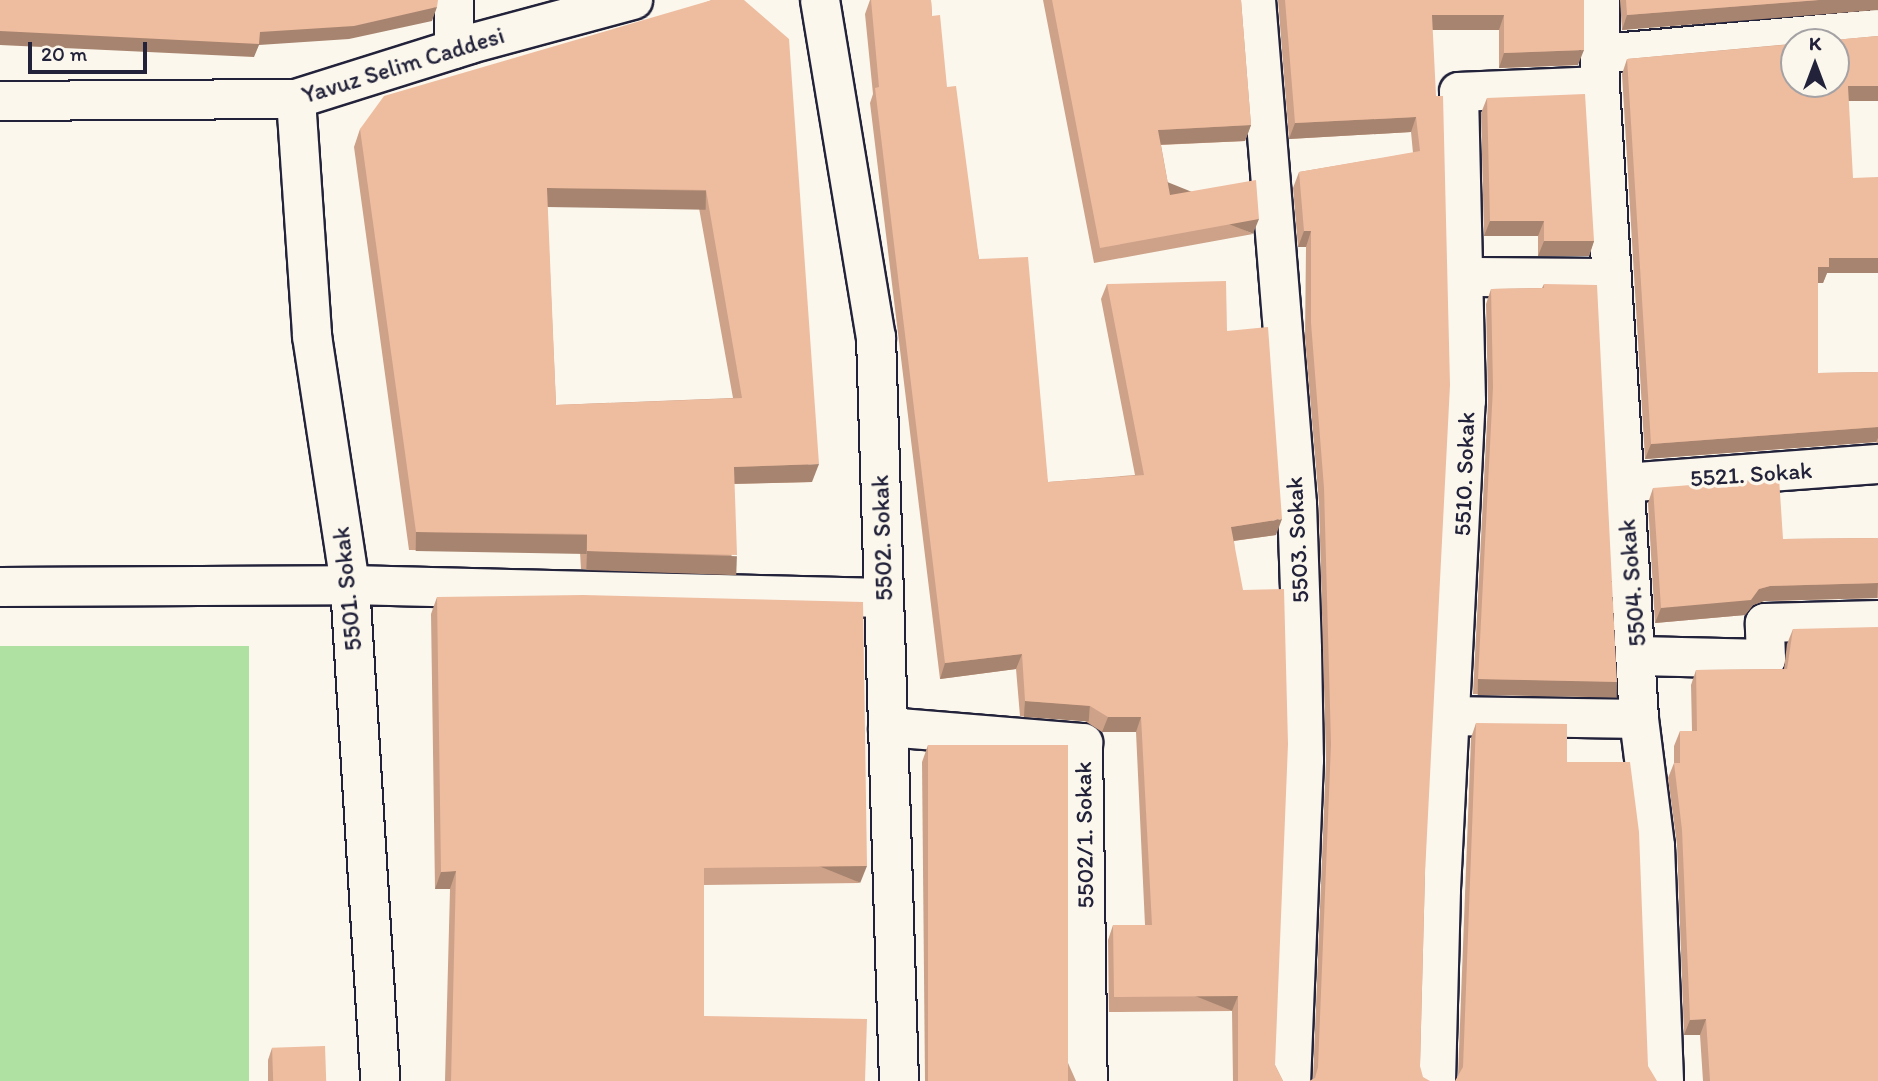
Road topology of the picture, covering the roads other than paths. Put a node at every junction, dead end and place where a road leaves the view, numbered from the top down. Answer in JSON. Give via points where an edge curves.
{"nodes":[{"id":1,"x":454,"y":0,"type":"edge"},
{"id":2,"x":633,"y":0,"type":"edge"},
{"id":3,"x":820,"y":0,"type":"edge"},
{"id":4,"x":1256,"y":0,"type":"edge"},
{"id":5,"x":1600,"y":0,"type":"edge"},
{"id":6,"x":1878,"y":29,"type":"edge"},
{"id":7,"x":454,"y":49,"type":"junction"},
{"id":8,"x":1601,"y":70,"type":"junction"},
{"id":9,"x":296,"y":99,"type":"junction"},
{"id":10,"x":0,"y":101,"type":"edge"},
{"id":11,"x":1464,"y":277,"type":"junction"},
{"id":12,"x":1612,"y":278,"type":"junction"},
{"id":13,"x":1878,"y":464,"type":"edge"},
{"id":14,"x":1624,"y":483,"type":"junction"},
{"id":15,"x":350,"y":585,"type":"junction"},
{"id":16,"x":0,"y":587,"type":"edge"},
{"id":17,"x":884,"y":598,"type":"junction"},
{"id":18,"x":1878,"y":620,"type":"edge"},
{"id":19,"x":1638,"y":656,"type":"junction"},
{"id":20,"x":1451,"y":716,"type":"junction"},
{"id":21,"x":1639,"y":719,"type":"junction"},
{"id":22,"x":888,"y":727,"type":"junction"},
{"id":23,"x":380,"y":1081,"type":"edge"},
{"id":24,"x":900,"y":1081,"type":"edge"},
{"id":25,"x":1088,"y":1081,"type":"edge"},
{"id":26,"x":1291,"y":1081,"type":"edge"},
{"id":27,"x":1436,"y":1081,"type":"edge"},
{"id":28,"x":1664,"y":1081,"type":"edge"}],
"edges":[{"from":1,"to":7,"type":"street"},
{"from":2,"to":7,"type":"street","name":"Yavuz Selim Caddesi"},
{"from":3,"to":17,"type":"street","name":"5502. Sokak","via":[[876,337]]},
{"from":4,"to":26,"type":"street","name":"5503. Sokak","via":[[1297,504],[1302,649],[1304,760]]},
{"from":5,"to":8,"type":"street"},
{"from":6,"to":8,"type":"street"},
{"from":7,"to":9,"type":"street","name":"Yavuz Selim Caddesi"},
{"from":8,"to":11,"type":"street","name":"5510. Sokak","via":[[1459,92]]},
{"from":8,"to":12,"type":"street","name":"5504. Sokak"},
{"from":9,"to":10,"type":"street","name":"Yavuz Selim Caddesi"},
{"from":9,"to":15,"type":"street","name":"5501. Sokak","via":[[312,336]]},
{"from":11,"to":12,"type":"street"},
{"from":11,"to":20,"type":"street","name":"5510. Sokak","via":[[1466,415]]},
{"from":12,"to":14,"type":"street","name":"5504. Sokak"},
{"from":13,"to":14,"type":"street","name":"5521. Sokak"},
{"from":14,"to":19,"type":"street","name":"5504. Sokak"},
{"from":15,"to":16,"type":"street"},
{"from":15,"to":17,"type":"street"},
{"from":15,"to":23,"type":"street","name":"5501. Sokak"},
{"from":17,"to":22,"type":"street","name":"5502. Sokak"},
{"from":18,"to":19,"type":"street","via":[[1765,623],[1766,659]]},
{"from":19,"to":21,"type":"street","name":"5504. Sokak"},
{"from":20,"to":21,"type":"street"},
{"from":20,"to":27,"type":"street","name":"5510. Sokak"},
{"from":21,"to":28,"type":"street","name":"5504. Sokak","via":[[1655,846]]},
{"from":22,"to":24,"type":"street","name":"5502. Sokak"},
{"from":22,"to":25,"type":"street","name":"5502/1. Sokak","via":[[1083,743]]}]}
